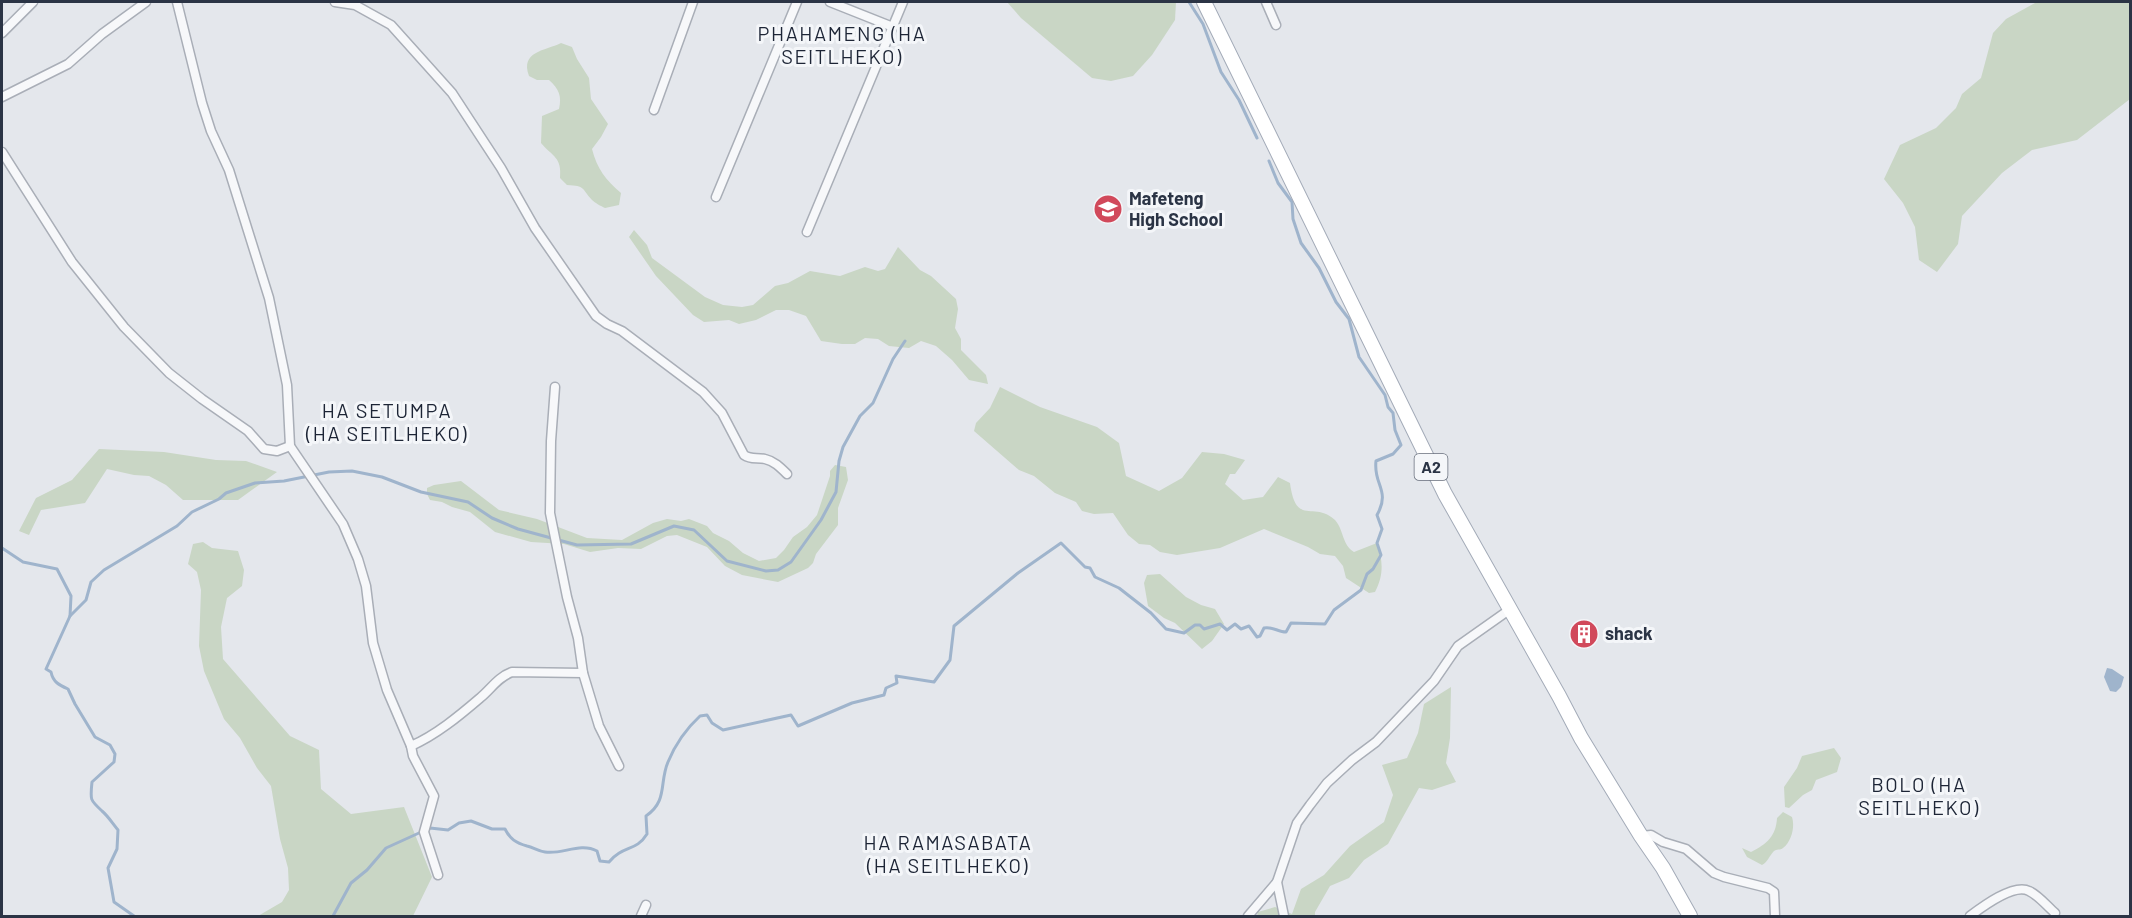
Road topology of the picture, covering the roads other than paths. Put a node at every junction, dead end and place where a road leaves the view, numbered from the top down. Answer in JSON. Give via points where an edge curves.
{"nodes":[{"id":1,"x":33,"y":2,"type":"edge"},
{"id":2,"x":146,"y":2,"type":"edge"},
{"id":3,"x":177,"y":2,"type":"edge"},
{"id":4,"x":335,"y":2,"type":"edge"},
{"id":5,"x":693,"y":2,"type":"edge"},
{"id":6,"x":797,"y":2,"type":"edge"},
{"id":7,"x":830,"y":2,"type":"edge"},
{"id":8,"x":903,"y":2,"type":"edge"},
{"id":9,"x":1204,"y":2,"type":"edge"},
{"id":10,"x":1266,"y":2,"type":"edge"},
{"id":11,"x":1276,"y":25,"type":"dead end"},
{"id":12,"x":893,"y":27,"type":"junction"},
{"id":13,"x":2,"y":33,"type":"edge"},
{"id":14,"x":2,"y":97,"type":"edge"},
{"id":15,"x":654,"y":110,"type":"dead end"},
{"id":16,"x":2,"y":152,"type":"edge"},
{"id":17,"x":716,"y":197,"type":"dead end"},
{"id":18,"x":807,"y":232,"type":"dead end"},
{"id":19,"x":555,"y":387,"type":"dead end"},
{"id":20,"x":290,"y":446,"type":"junction"},
{"id":21,"x":787,"y":474,"type":"dead end"},
{"id":22,"x":1509,"y":610,"type":"junction"},
{"id":23,"x":583,"y":674,"type":"junction"},
{"id":24,"x":411,"y":747,"type":"junction"},
{"id":25,"x":620,"y":766,"type":"dead end"},
{"id":26,"x":1641,"y":836,"type":"junction"},
{"id":27,"x":438,"y":875,"type":"dead end"},
{"id":28,"x":1277,"y":882,"type":"junction"},
{"id":29,"x":646,"y":905,"type":"dead end"},
{"id":30,"x":2055,"y":913,"type":"dead end"},
{"id":31,"x":641,"y":916,"type":"edge"},
{"id":32,"x":1248,"y":916,"type":"edge"},
{"id":33,"x":1284,"y":916,"type":"edge"},
{"id":34,"x":1690,"y":916,"type":"edge"},
{"id":35,"x":1775,"y":916,"type":"edge"},
{"id":36,"x":1970,"y":916,"type":"edge"}],
"edges":[{"from":1,"to":13,"type":"street"},
{"from":2,"to":14,"type":"street","via":[[68,64]]},
{"from":3,"to":20,"type":"street","via":[[202,102],[269,298],[287,385]]},
{"from":4,"to":21,"type":"street","via":[[355,5],[391,25],[452,93],[596,316],[703,392],[722,412],[744,455],[775,462]]},
{"from":5,"to":15,"type":"street"},
{"from":6,"to":17,"type":"street"},
{"from":7,"to":12,"type":"street"},
{"from":8,"to":12,"type":"street"},
{"from":9,"to":22,"type":"main road","number":"A2","via":[[1415,435]]},
{"from":10,"to":11,"type":"street"},
{"from":12,"to":18,"type":"street"},
{"from":16,"to":20,"type":"street","via":[[72,262],[124,327],[169,373],[248,431],[264,449],[277,451]]},
{"from":19,"to":23,"type":"street","via":[[550,513]]},
{"from":20,"to":24,"type":"street","via":[[350,537],[366,586],[373,643]]},
{"from":22,"to":26,"type":"main road","number":"A2"},
{"from":22,"to":28,"type":"street","via":[[1458,645],[1422,694],[1376,742],[1328,783],[1298,823]]},
{"from":23,"to":24,"type":"street","via":[[512,672],[502,676],[462,713]]},
{"from":23,"to":25,"type":"street","via":[[599,726]]},
{"from":24,"to":27,"type":"street","via":[[435,796],[424,832]]},
{"from":26,"to":34,"type":"main road","number":"A2"},
{"from":26,"to":35,"type":"street","via":[[1650,835],[1686,849],[1714,873],[1768,888],[1774,892]]},
{"from":28,"to":32,"type":"street"},
{"from":28,"to":33,"type":"street"},
{"from":29,"to":31,"type":"street"},
{"from":30,"to":36,"type":"street","via":[[2021,888]]}]}
